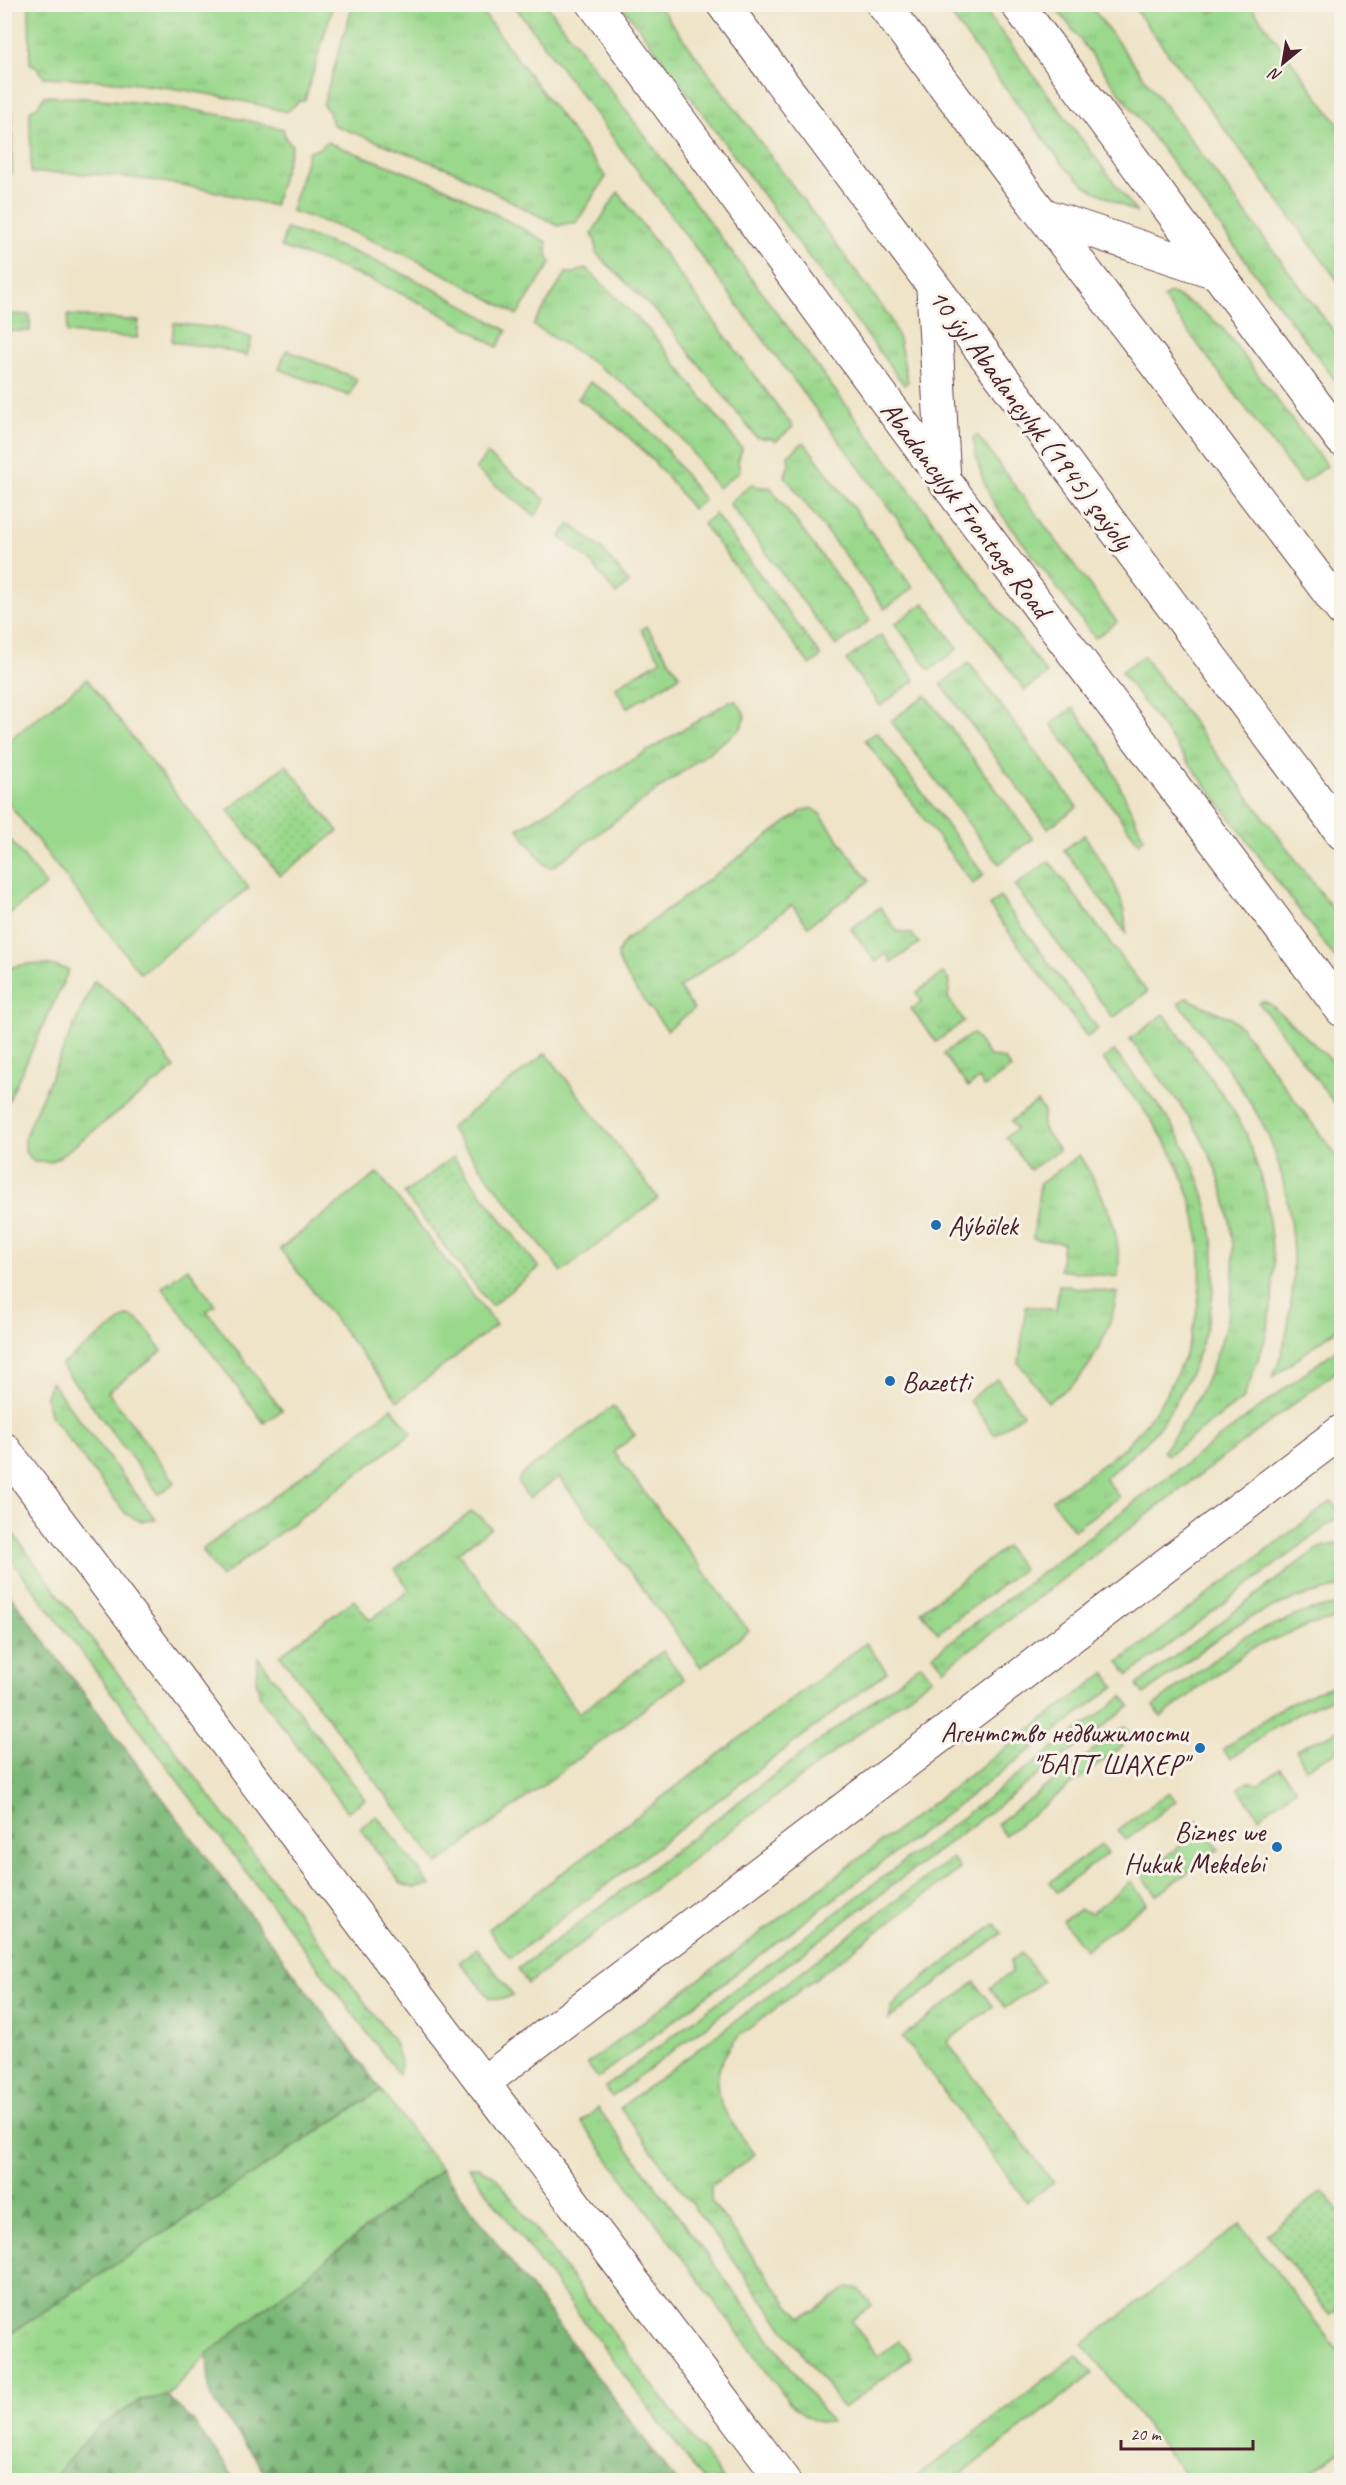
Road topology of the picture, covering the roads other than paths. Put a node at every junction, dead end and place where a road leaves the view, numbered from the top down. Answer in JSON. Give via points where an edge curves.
{"nodes":[{"id":1,"x":594,"y":4,"type":"edge"},
{"id":2,"x":723,"y":4,"type":"edge"},
{"id":3,"x":883,"y":4,"type":"edge"},
{"id":4,"x":1017,"y":4,"type":"edge"},
{"id":5,"x":1044,"y":214,"type":"junction"},
{"id":6,"x":1215,"y":272,"type":"junction"},
{"id":7,"x":933,"y":289,"type":"junction"},
{"id":8,"x":1341,"y":440,"type":"edge"},
{"id":9,"x":944,"y":480,"type":"junction"},
{"id":10,"x":1341,"y":610,"type":"edge"},
{"id":11,"x":1341,"y":833,"type":"edge"},
{"id":12,"x":1341,"y":1010,"type":"edge"},
{"id":13,"x":1341,"y":1431,"type":"edge"},
{"id":14,"x":4,"y":1449,"type":"edge"},
{"id":15,"x":483,"y":2083,"type":"junction"},
{"id":16,"x":783,"y":2481,"type":"edge"}],
"edges":[{"from":1,"to":9,"type":"street","name":"Abadancylyk Frontage Road"},
{"from":2,"to":7,"type":"street","name":"10 ýyl Abadançylyk (1945) şaýoly"},
{"from":3,"to":5,"type":"street"},
{"from":4,"to":6,"type":"street"},
{"from":5,"to":6,"type":"street"},
{"from":5,"to":10,"type":"street"},
{"from":6,"to":8,"type":"street"},
{"from":7,"to":9,"type":"street"},
{"from":7,"to":11,"type":"street","name":"10 ýyl Abadançylyk (1945) şaýoly"},
{"from":9,"to":12,"type":"street","name":"Abadancylyk Frontage Road"},
{"from":13,"to":15,"type":"street"},
{"from":14,"to":15,"type":"street"},
{"from":15,"to":16,"type":"street"}]}
